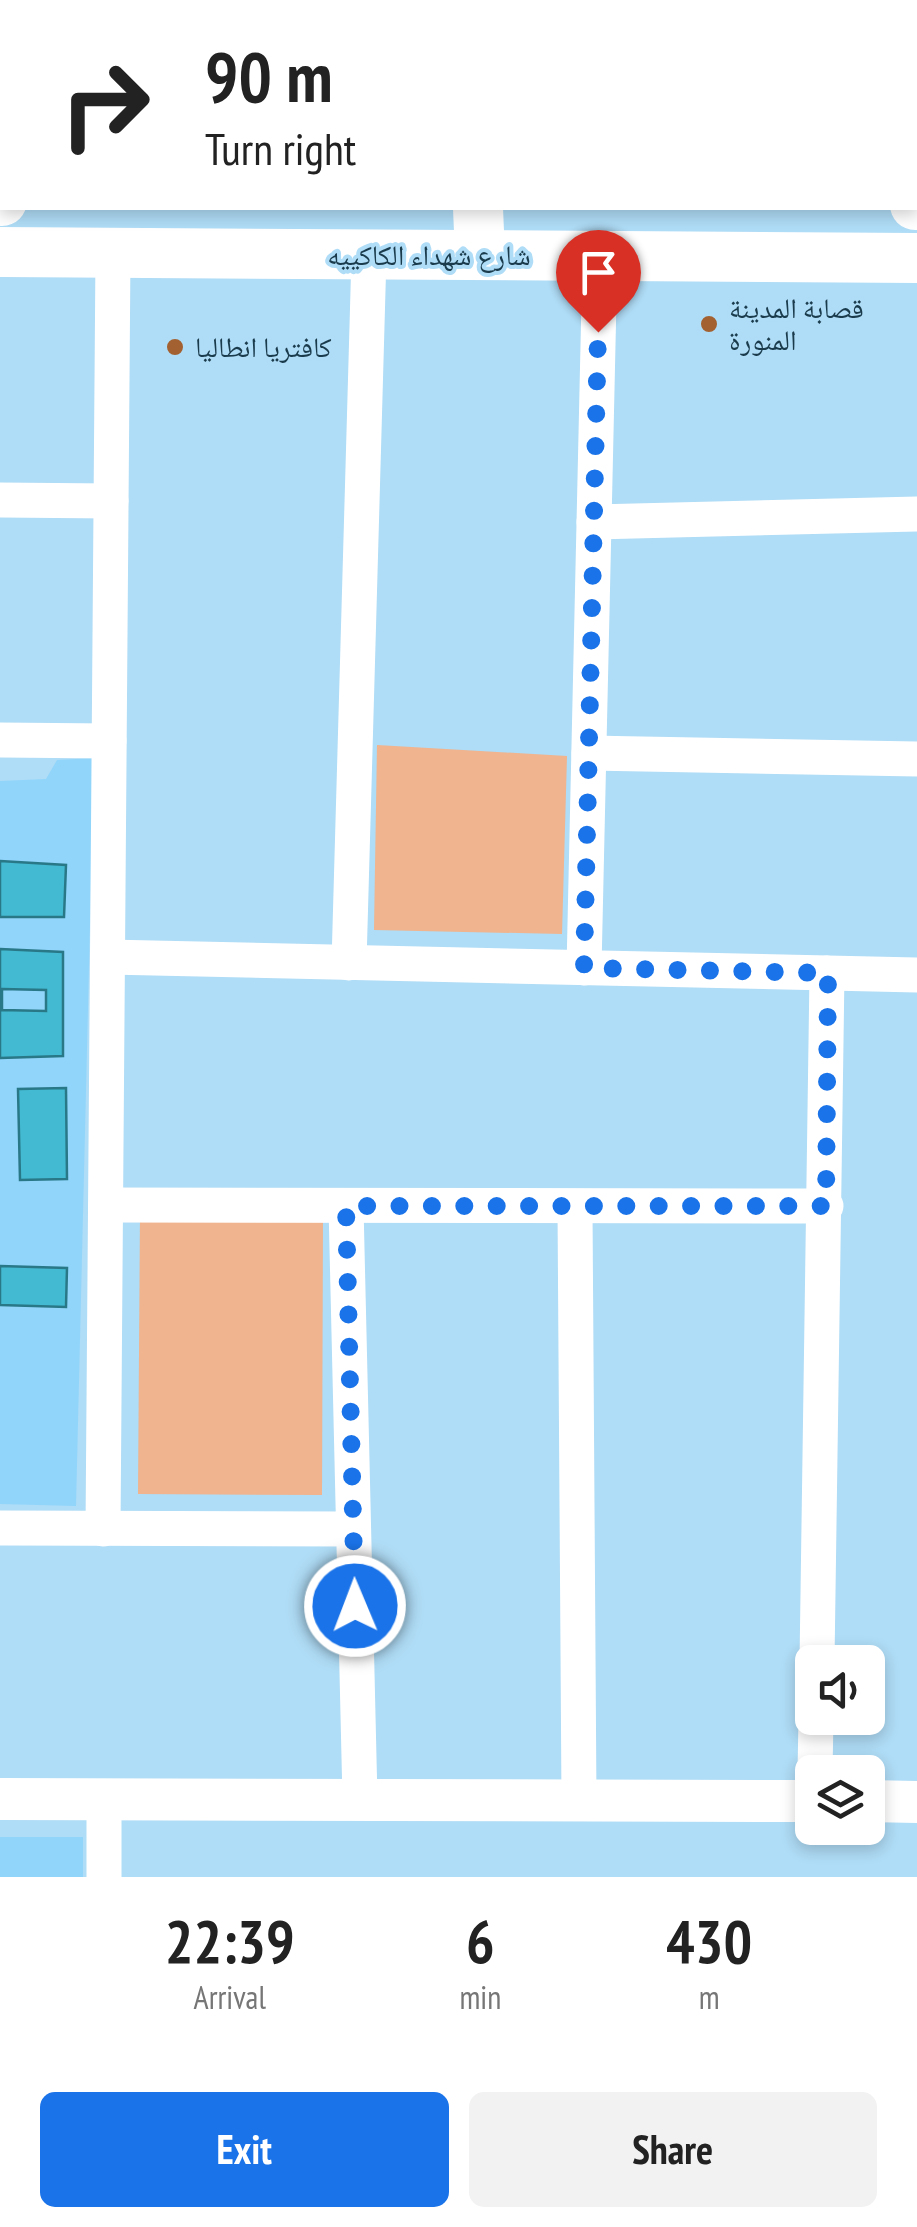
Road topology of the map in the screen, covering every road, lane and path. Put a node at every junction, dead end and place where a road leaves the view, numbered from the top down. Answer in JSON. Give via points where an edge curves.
{"nodes":[{"id":1,"x":479,"y":231,"type":"edge"},
{"id":2,"x":0,"y":252,"type":"edge"},
{"id":3,"x":113,"y":253,"type":"junction"},
{"id":4,"x":370,"y":255,"type":"junction"},
{"id":5,"x":600,"y":256,"type":"junction"},
{"id":6,"x":917,"y":258,"type":"edge"},
{"id":7,"x":0,"y":500,"type":"edge"},
{"id":8,"x":111,"y":501,"type":"junction"},
{"id":9,"x":917,"y":514,"type":"edge"},
{"id":10,"x":594,"y":522,"type":"junction"},
{"id":11,"x":0,"y":740,"type":"edge"},
{"id":12,"x":109,"y":742,"type":"junction"},
{"id":13,"x":589,"y":754,"type":"junction"},
{"id":14,"x":917,"y":759,"type":"edge"},
{"id":15,"x":108,"y":957,"type":"junction"},
{"id":16,"x":349,"y":962,"type":"junction"},
{"id":17,"x":584,"y":968,"type":"junction"},
{"id":18,"x":828,"y":973,"type":"junction"},
{"id":19,"x":917,"y":975,"type":"edge"},
{"id":20,"x":106,"y":1205,"type":"junction"},
{"id":21,"x":346,"y":1206,"type":"junction"},
{"id":22,"x":826,"y":1206,"type":"junction"},
{"id":23,"x":575,"y":1208,"type":"junction"},
{"id":24,"x":0,"y":1528,"type":"edge"},
{"id":25,"x":103,"y":1528,"type":"junction"},
{"id":26,"x":354,"y":1529,"type":"junction"},
{"id":27,"x":817,"y":1645,"type":"edge"},
{"id":28,"x":0,"y":1799,"type":"edge"},
{"id":29,"x":104,"y":1799,"type":"junction"},
{"id":30,"x":360,"y":1800,"type":"junction"},
{"id":31,"x":578,"y":1800,"type":"junction"},
{"id":32,"x":795,"y":1801,"type":"edge"},
{"id":33,"x":885,"y":1802,"type":"edge"},
{"id":34,"x":917,"y":1802,"type":"edge"},
{"id":35,"x":104,"y":1877,"type":"edge"}],
"edges":[{"from":1,"to":4,"type":"main road","name":"شارع شهداء الكاكييه"},
{"from":1,"to":5,"type":"main road","name":"شارع شهداء الكاكييه"},
{"from":2,"to":3,"type":"main road","name":"شارع شهداء الكاكييه"},
{"from":3,"to":4,"type":"main road","name":"شارع شهداء الكاكييه"},
{"from":3,"to":8,"type":"street"},
{"from":4,"to":16,"type":"street"},
{"from":5,"to":6,"type":"main road","name":"شارع شهداء الكاكييه"},
{"from":5,"to":10,"type":"street"},
{"from":7,"to":8,"type":"street"},
{"from":8,"to":12,"type":"street"},
{"from":9,"to":10,"type":"street"},
{"from":10,"to":13,"type":"street"},
{"from":11,"to":12,"type":"street"},
{"from":12,"to":15,"type":"street"},
{"from":13,"to":14,"type":"street"},
{"from":13,"to":17,"type":"street"},
{"from":15,"to":16,"type":"street"},
{"from":15,"to":20,"type":"street"},
{"from":16,"to":17,"type":"street"},
{"from":17,"to":18,"type":"street"},
{"from":18,"to":19,"type":"street"},
{"from":18,"to":22,"type":"street"},
{"from":20,"to":21,"type":"street"},
{"from":20,"to":25,"type":"street"},
{"from":21,"to":23,"type":"street"},
{"from":21,"to":26,"type":"street"},
{"from":22,"to":23,"type":"street"},
{"from":22,"to":27,"type":"street"},
{"from":23,"to":31,"type":"street"},
{"from":24,"to":25,"type":"street"},
{"from":25,"to":26,"type":"street"},
{"from":26,"to":30,"type":"street"},
{"from":28,"to":29,"type":"street"},
{"from":29,"to":30,"type":"street"},
{"from":29,"to":35,"type":"street"},
{"from":30,"to":31,"type":"street"},
{"from":31,"to":32,"type":"street"},
{"from":33,"to":34,"type":"street"}]}
